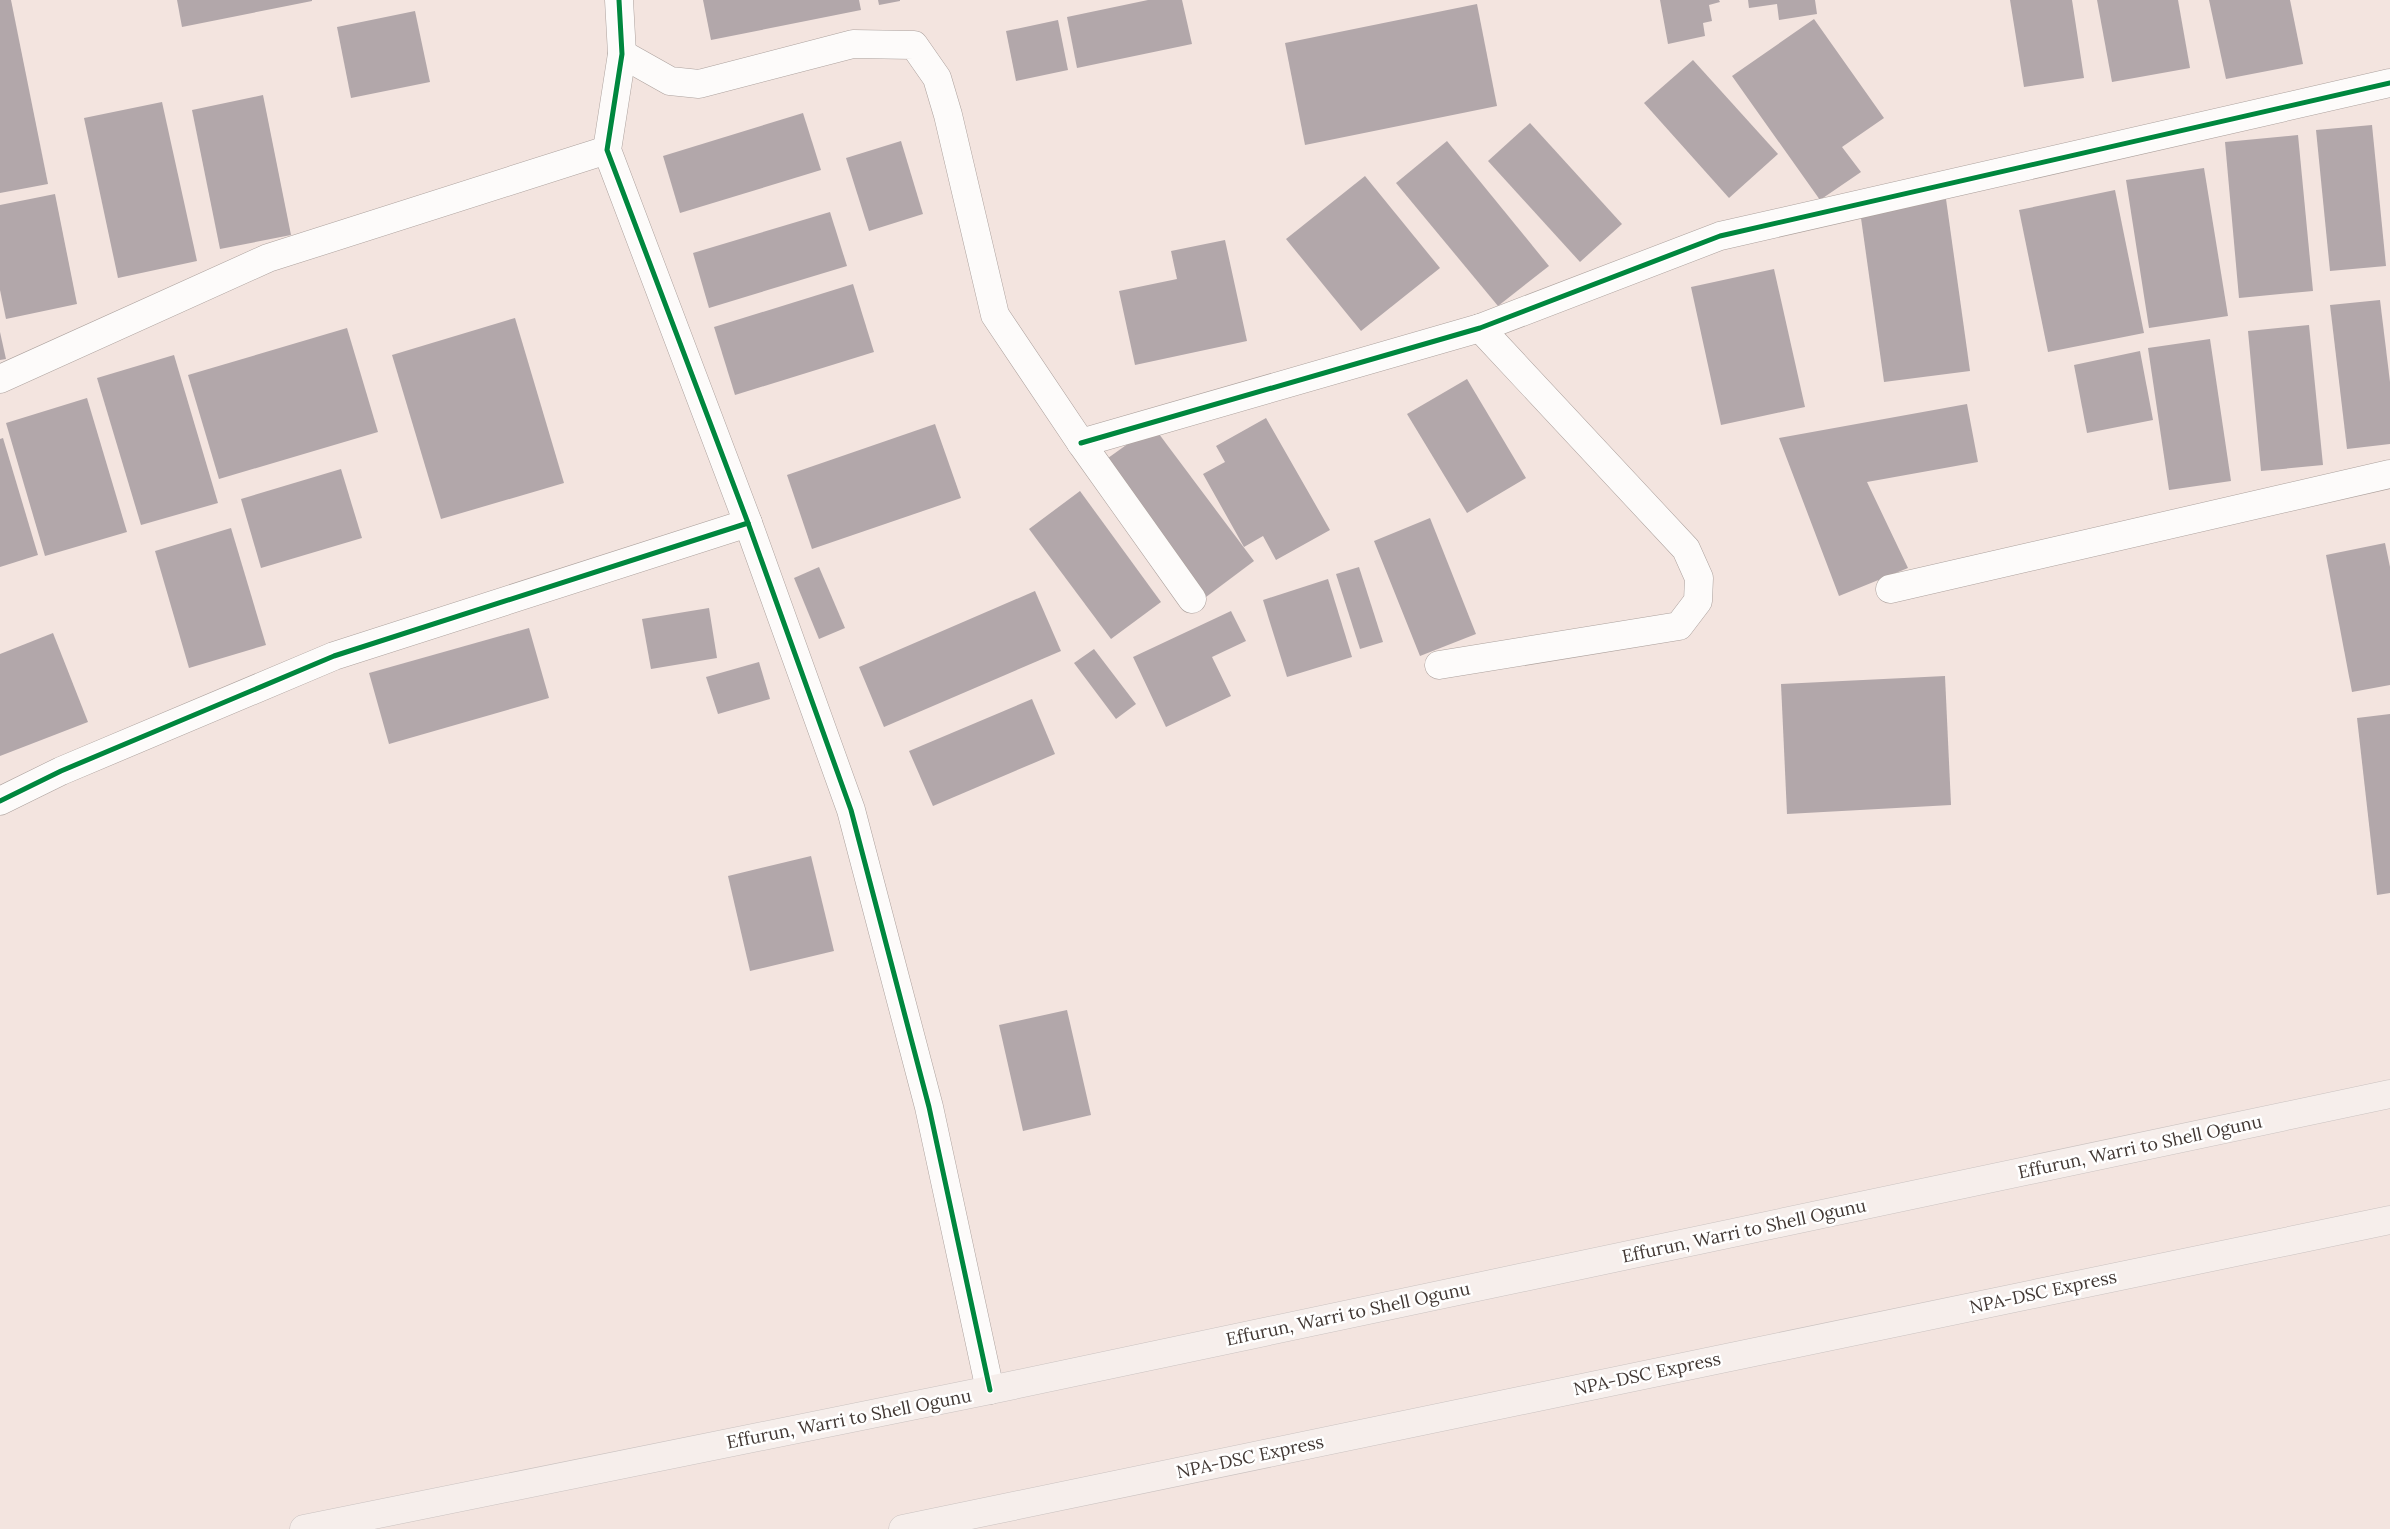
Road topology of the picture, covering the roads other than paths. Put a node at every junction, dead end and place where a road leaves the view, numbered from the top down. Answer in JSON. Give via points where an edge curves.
{"nodes":[{"id":1,"x":620,"y":0,"type":"edge"},
{"id":2,"x":622,"y":54,"type":"junction"},
{"id":3,"x":2390,"y":83,"type":"edge"},
{"id":4,"x":607,"y":150,"type":"junction"},
{"id":5,"x":1480,"y":328,"type":"junction"},
{"id":6,"x":0,"y":378,"type":"edge"},
{"id":7,"x":1081,"y":443,"type":"junction"},
{"id":8,"x":2390,"y":474,"type":"edge"},
{"id":9,"x":748,"y":523,"type":"junction"},
{"id":10,"x":1890,"y":589,"type":"dead end"},
{"id":11,"x":1192,"y":599,"type":"dead end"},
{"id":12,"x":1439,"y":664,"type":"dead end"},
{"id":13,"x":0,"y":801,"type":"edge"},
{"id":14,"x":2390,"y":1094,"type":"edge"},
{"id":15,"x":2390,"y":1220,"type":"edge"},
{"id":16,"x":990,"y":1390,"type":"junction"},
{"id":17,"x":304,"y":1529,"type":"edge"},
{"id":18,"x":903,"y":1529,"type":"edge"}],
"edges":[{"from":1,"to":2,"type":"street"},
{"from":2,"to":4,"type":"street"},
{"from":2,"to":7,"type":"street","via":[[670,81],[699,84],[853,44],[914,45],[937,78],[995,315]]},
{"from":3,"to":5,"type":"street","via":[[1720,236]]},
{"from":4,"to":6,"type":"street","via":[[268,258]]},
{"from":4,"to":9,"type":"street"},
{"from":5,"to":7,"type":"street"},
{"from":5,"to":12,"type":"street","via":[[1686,549],[1699,578],[1698,601],[1679,626]]},
{"from":7,"to":11,"type":"street"},
{"from":8,"to":10,"type":"street"},
{"from":9,"to":13,"type":"street","via":[[334,656],[61,771]]},
{"from":9,"to":16,"type":"street","via":[[851,810],[929,1107]]},
{"from":14,"to":16,"type":"main road","name":"Effurun, Warri to Shell Ogunu"},
{"from":15,"to":18,"type":"main road","name":"NPA-DSC Express"},
{"from":16,"to":17,"type":"main road","name":"Effurun, Warri to Shell Ogunu"}]}
